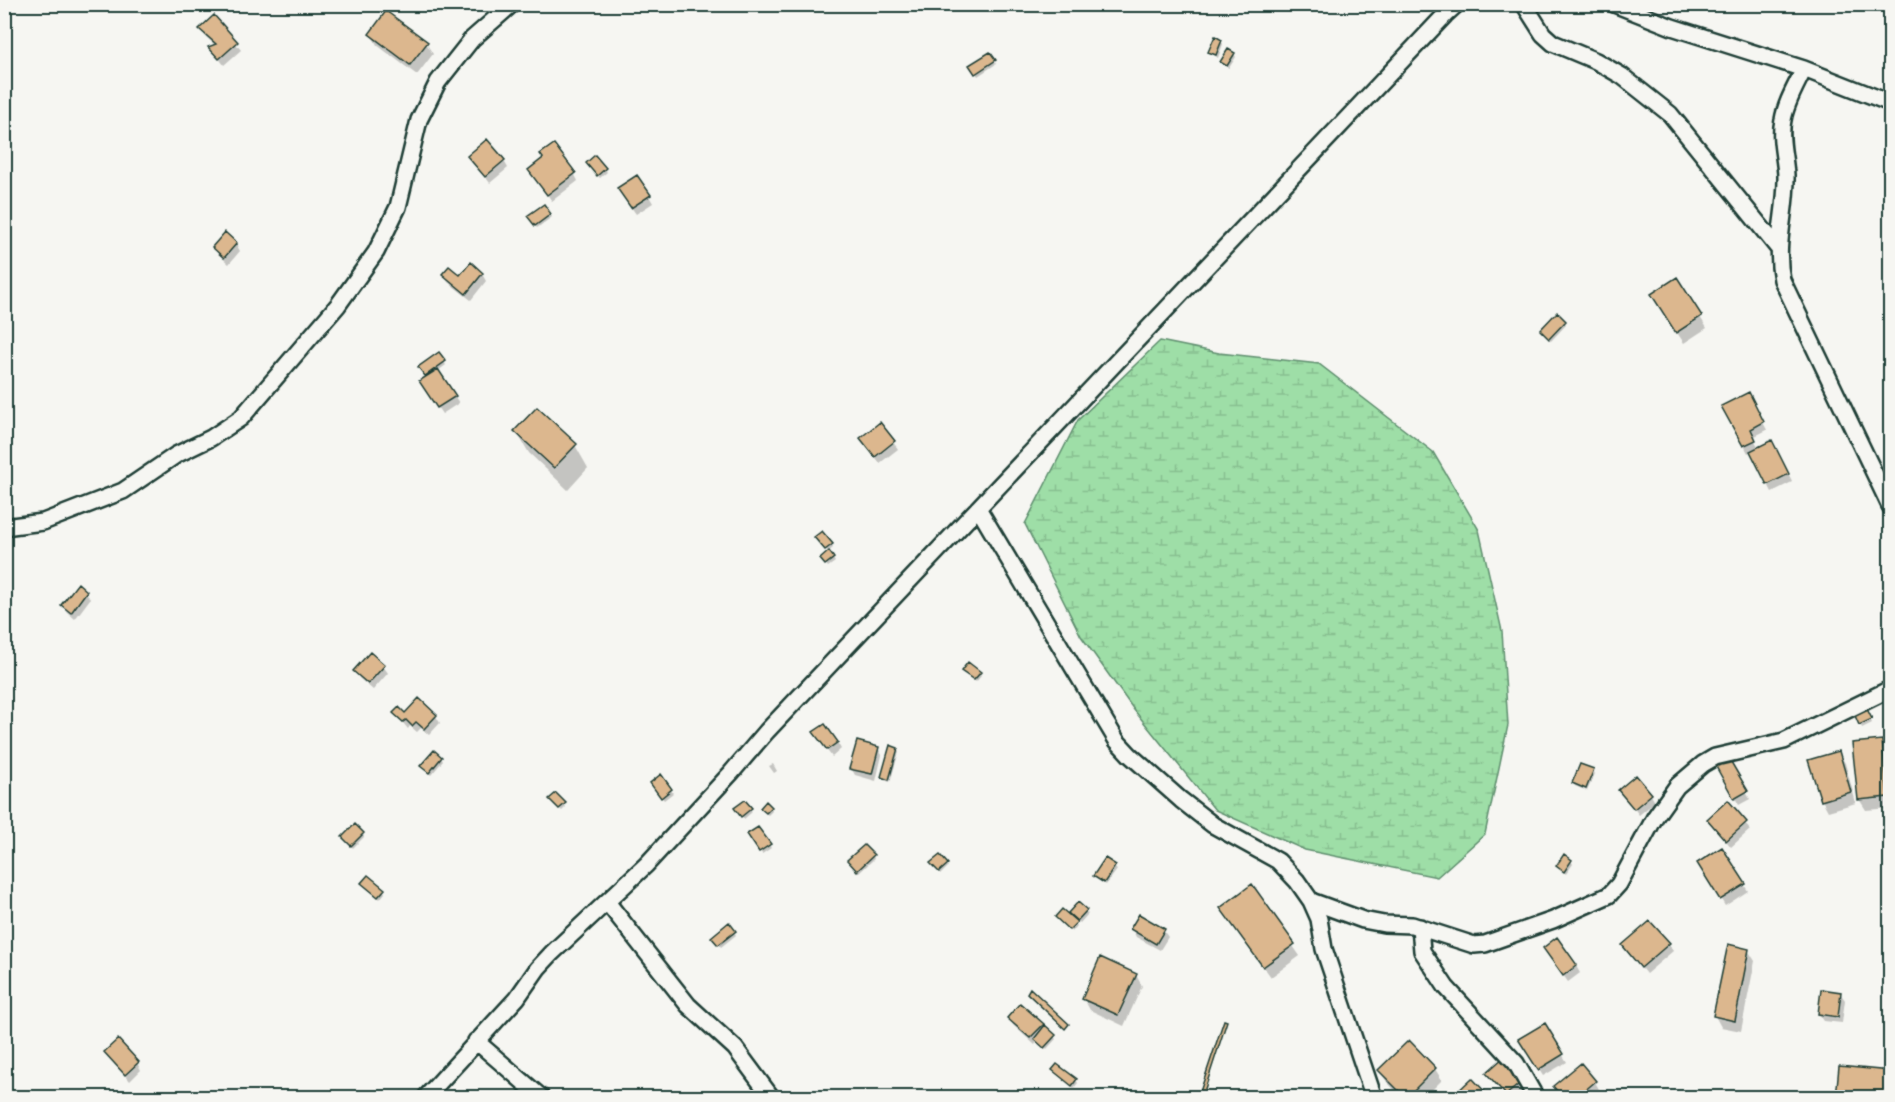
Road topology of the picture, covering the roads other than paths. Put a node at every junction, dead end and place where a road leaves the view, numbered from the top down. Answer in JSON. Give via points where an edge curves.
{"nodes":[{"id":1,"x":512,"y":4,"type":"edge"},
{"id":2,"x":1457,"y":4,"type":"edge"},
{"id":3,"x":1524,"y":4,"type":"edge"},
{"id":4,"x":1614,"y":4,"type":"edge"},
{"id":5,"x":1804,"y":69,"type":"junction"},
{"id":6,"x":1890,"y":104,"type":"edge"},
{"id":7,"x":1778,"y":248,"type":"junction"},
{"id":8,"x":1890,"y":506,"type":"edge"},
{"id":9,"x":978,"y":508,"type":"junction"},
{"id":10,"x":4,"y":527,"type":"edge"},
{"id":11,"x":1890,"y":689,"type":"edge"},
{"id":12,"x":1311,"y":901,"type":"junction"},
{"id":13,"x":607,"y":902,"type":"junction"},
{"id":14,"x":1420,"y":927,"type":"junction"},
{"id":15,"x":476,"y":1041,"type":"junction"},
{"id":16,"x":425,"y":1098,"type":"edge"},
{"id":17,"x":542,"y":1098,"type":"edge"},
{"id":18,"x":772,"y":1098,"type":"edge"},
{"id":19,"x":1374,"y":1098,"type":"edge"},
{"id":20,"x":1536,"y":1098,"type":"edge"}],
"edges":[{"from":1,"to":10,"type":"street","via":[[472,39],[438,82],[419,120],[398,207],[376,252],[338,305],[241,418],[123,491],[43,522]]},
{"from":2,"to":9,"type":"street"},
{"from":3,"to":7,"type":"street","via":[[1552,43],[1622,76],[1670,114]]},
{"from":4,"to":5,"type":"street"},
{"from":5,"to":6,"type":"street"},
{"from":5,"to":7,"type":"street","via":[[1782,120],[1781,148],[1786,173]]},
{"from":7,"to":8,"type":"street","via":[[1782,280]]},
{"from":9,"to":12,"type":"street","via":[[1117,741],[1205,819],[1278,861]]},
{"from":9,"to":13,"type":"street","via":[[653,858]]},
{"from":11,"to":14,"type":"street","via":[[1784,741],[1715,757],[1703,764],[1677,786],[1619,884],[1599,901],[1485,944],[1474,945]]},
{"from":12,"to":14,"type":"street","via":[[1363,920]]},
{"from":12,"to":19,"type":"street"},
{"from":13,"to":15,"type":"street","via":[[552,953]]},
{"from":13,"to":18,"type":"street","via":[[688,1005],[735,1048]]},
{"from":14,"to":20,"type":"street","via":[[1422,951],[1446,987],[1516,1063]]},
{"from":15,"to":16,"type":"street"},
{"from":15,"to":17,"type":"street"}]}
